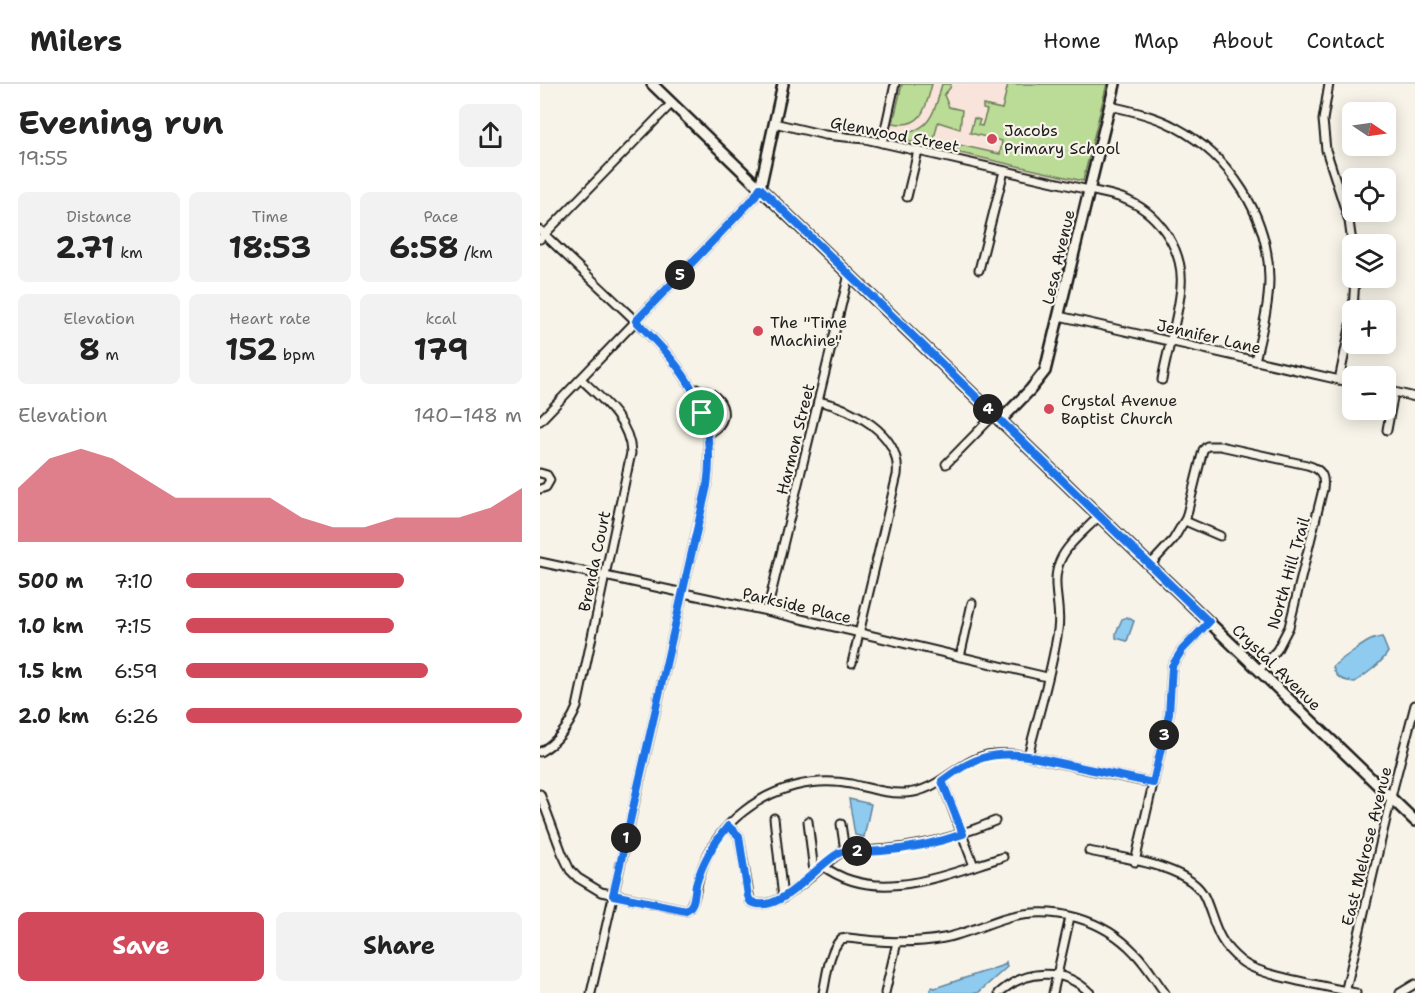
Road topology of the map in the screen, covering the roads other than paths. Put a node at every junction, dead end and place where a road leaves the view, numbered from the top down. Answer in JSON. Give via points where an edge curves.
{"nodes":[{"id":1,"x":783,"y":84,"type":"edge"},
{"id":2,"x":895,"y":84,"type":"edge"},
{"id":3,"x":1115,"y":84,"type":"edge"},
{"id":4,"x":1329,"y":84,"type":"edge"},
{"id":5,"x":656,"y":86,"type":"edge"},
{"id":6,"x":672,"y":103,"type":"junction"},
{"id":7,"x":1110,"y":106,"type":"junction"},
{"id":8,"x":774,"y":123,"type":"junction"},
{"id":9,"x":882,"y":143,"type":"junction"},
{"id":10,"x":918,"y":151,"type":"junction"},
{"id":11,"x":1004,"y":171,"type":"junction"},
{"id":12,"x":760,"y":188,"type":"junction"},
{"id":13,"x":1089,"y":190,"type":"junction"},
{"id":14,"x":907,"y":197,"type":"dead end"},
{"id":15,"x":542,"y":234,"type":"edge"},
{"id":16,"x":1351,"y":234,"type":"edge"},
{"id":17,"x":979,"y":270,"type":"dead end"},
{"id":18,"x":849,"y":274,"type":"junction"},
{"id":19,"x":1059,"y":316,"type":"junction"},
{"id":20,"x":636,"y":321,"type":"junction"},
{"id":21,"x":1169,"y":342,"type":"junction"},
{"id":22,"x":1344,"y":354,"type":"edge"},
{"id":23,"x":1255,"y":361,"type":"junction"},
{"id":24,"x":581,"y":379,"type":"junction"},
{"id":25,"x":1161,"y":380,"type":"dead end"},
{"id":26,"x":1339,"y":380,"type":"junction"},
{"id":27,"x":1342,"y":381,"type":"edge"},
{"id":28,"x":693,"y":389,"type":"junction"},
{"id":29,"x":1396,"y":392,"type":"edge"},
{"id":30,"x":1415,"y":397,"type":"edge"},
{"id":31,"x":818,"y":401,"type":"junction"},
{"id":32,"x":997,"y":418,"type":"junction"},
{"id":33,"x":1388,"y":420,"type":"edge"},
{"id":34,"x":540,"y":421,"type":"edge"},
{"id":35,"x":1387,"y":430,"type":"dead end"},
{"id":36,"x":707,"y":434,"type":"junction"},
{"id":37,"x":946,"y":464,"type":"dead end"},
{"id":38,"x":540,"y":473,"type":"edge"},
{"id":39,"x":540,"y":489,"type":"edge"},
{"id":40,"x":1099,"y":516,"type":"junction"},
{"id":41,"x":1185,"y":520,"type":"junction"},
{"id":42,"x":1220,"y":536,"type":"dead end"},
{"id":43,"x":540,"y":562,"type":"edge"},
{"id":44,"x":1150,"y":566,"type":"junction"},
{"id":45,"x":605,"y":576,"type":"junction"},
{"id":46,"x":682,"y":593,"type":"junction"},
{"id":47,"x":972,"y":603,"type":"dead end"},
{"id":48,"x":767,"y":611,"type":"junction"},
{"id":49,"x":1209,"y":622,"type":"junction"},
{"id":50,"x":859,"y":633,"type":"junction"},
{"id":51,"x":960,"y":657,"type":"junction"},
{"id":52,"x":852,"y":663,"type":"dead end"},
{"id":53,"x":1259,"y":670,"type":"junction"},
{"id":54,"x":1047,"y":677,"type":"junction"},
{"id":55,"x":1415,"y":706,"type":"edge"},
{"id":56,"x":540,"y":752,"type":"edge"},
{"id":57,"x":1028,"y":756,"type":"junction"},
{"id":58,"x":942,"y":781,"type":"junction"},
{"id":59,"x":1153,"y":783,"type":"junction"},
{"id":60,"x":540,"y":795,"type":"edge"},
{"id":61,"x":1390,"y":797,"type":"junction"},
{"id":62,"x":774,"y":818,"type":"dead end"},
{"id":63,"x":807,"y":821,"type":"dead end"},
{"id":64,"x":995,"y":821,"type":"dead end"},
{"id":65,"x":1415,"y":821,"type":"edge"},
{"id":66,"x":840,"y":824,"type":"dead end"},
{"id":67,"x":728,"y":826,"type":"junction"},
{"id":68,"x":963,"y":834,"type":"junction"},
{"id":69,"x":845,"y":851,"type":"junction"},
{"id":70,"x":1089,"y":851,"type":"dead end"},
{"id":71,"x":1003,"y":857,"type":"dead end"},
{"id":72,"x":1135,"y":862,"type":"junction"},
{"id":73,"x":823,"y":866,"type":"junction"},
{"id":74,"x":974,"y":866,"type":"junction"},
{"id":75,"x":814,"y":872,"type":"junction"},
{"id":76,"x":613,"y":895,"type":"junction"},
{"id":77,"x":783,"y":898,"type":"junction"},
{"id":78,"x":1070,"y":917,"type":"junction"},
{"id":79,"x":897,"y":942,"type":"junction"},
{"id":80,"x":1057,"y":975,"type":"junction"},
{"id":81,"x":1415,"y":984,"type":"edge"},
{"id":82,"x":1345,"y":992,"type":"edge"},
{"id":83,"x":591,"y":993,"type":"edge"},
{"id":84,"x":823,"y":993,"type":"edge"},
{"id":85,"x":885,"y":993,"type":"edge"},
{"id":86,"x":999,"y":993,"type":"edge"},
{"id":87,"x":1053,"y":993,"type":"edge"},
{"id":88,"x":1090,"y":993,"type":"edge"},
{"id":89,"x":1165,"y":993,"type":"edge"},
{"id":90,"x":1356,"y":993,"type":"edge"},
{"id":91,"x":1400,"y":993,"type":"edge"}],
"edges":[{"from":1,"to":8,"type":"street"},
{"from":2,"to":9,"type":"street"},
{"from":3,"to":7,"type":"street","name":"Lesa Avenue"},
{"from":4,"to":16,"type":"street","via":[[1323,120],[1326,150]]},
{"from":5,"to":6,"type":"street","name":"Crystal Avenue"},
{"from":6,"to":12,"type":"street","name":"Crystal Avenue"},
{"from":6,"to":15,"type":"street"},
{"from":7,"to":13,"type":"street","name":"Lesa Avenue"},
{"from":7,"to":23,"type":"street","via":[[1158,119],[1189,135],[1227,169],[1250,202],[1264,238],[1268,263],[1268,298]]},
{"from":8,"to":9,"type":"street","name":"Glenwood Street"},
{"from":8,"to":12,"type":"street"},
{"from":9,"to":10,"type":"street","name":"Glenwood Street"},
{"from":10,"to":11,"type":"street","name":"Glenwood Street"},
{"from":10,"to":14,"type":"street"},
{"from":11,"to":13,"type":"street","name":"Glenwood Street"},
{"from":11,"to":17,"type":"street"},
{"from":12,"to":18,"type":"street","name":"Crystal Avenue"},
{"from":12,"to":20,"type":"street"},
{"from":13,"to":19,"type":"street","name":"Lesa Avenue"},
{"from":13,"to":21,"type":"street","name":"Glenwood Street","via":[[1136,205],[1156,220],[1171,241],[1182,279]]},
{"from":15,"to":20,"type":"street"},
{"from":18,"to":31,"type":"street","name":"Harmon Street"},
{"from":18,"to":32,"type":"street","name":"Crystal Avenue"},
{"from":19,"to":21,"type":"street","name":"Jennifer Lane"},
{"from":19,"to":32,"type":"street","name":"Lesa Avenue","via":[[1043,374]]},
{"from":20,"to":24,"type":"street"},
{"from":20,"to":28,"type":"street","via":[[672,358]]},
{"from":21,"to":23,"type":"street","name":"Jennifer Lane"},
{"from":21,"to":25,"type":"street","name":"Glenwood Street"},
{"from":22,"to":26,"type":"street"},
{"from":23,"to":26,"type":"street","name":"Jennifer Lane"},
{"from":24,"to":34,"type":"street"},
{"from":24,"to":45,"type":"street","name":"Brenda Court","via":[[618,417],[631,447]]},
{"from":26,"to":27,"type":"street","name":"Jennifer Lane"},
{"from":28,"to":36,"type":"street"},
{"from":28,"to":36,"type":"street","via":[[710,392],[722,407],[720,424]]},
{"from":29,"to":30,"type":"street"},
{"from":31,"to":48,"type":"street","name":"Harmon Street"},
{"from":31,"to":50,"type":"street","via":[[849,411],[880,433],[896,457],[897,475]]},
{"from":32,"to":37,"type":"street"},
{"from":32,"to":40,"type":"street","name":"Crystal Avenue"},
{"from":33,"to":35,"type":"street"},
{"from":36,"to":46,"type":"street","via":[[707,486]]},
{"from":38,"to":39,"type":"street","via":[[550,480]]},
{"from":40,"to":44,"type":"street","name":"Crystal Avenue"},
{"from":40,"to":54,"type":"street","via":[[1059,563],[1055,579],[1058,631]]},
{"from":41,"to":42,"type":"street"},
{"from":41,"to":44,"type":"street"},
{"from":41,"to":53,"type":"street","name":"North Hill Trail","via":[[1207,446],[1307,465],[1319,469],[1324,476],[1289,627],[1277,650]]},
{"from":43,"to":45,"type":"street","name":"Parkside Place"},
{"from":44,"to":49,"type":"street","name":"Crystal Avenue"},
{"from":45,"to":46,"type":"street","name":"Parkside Place"},
{"from":45,"to":56,"type":"street","name":"Brenda Court","via":[[574,713],[559,737]]},
{"from":46,"to":48,"type":"street","name":"Parkside Place"},
{"from":46,"to":76,"type":"street"},
{"from":47,"to":51,"type":"street"},
{"from":48,"to":50,"type":"street","name":"Parkside Place"},
{"from":49,"to":53,"type":"street","name":"Crystal Avenue"},
{"from":49,"to":59,"type":"street","via":[[1172,666],[1169,714]]},
{"from":50,"to":51,"type":"street","name":"Parkside Place"},
{"from":50,"to":52,"type":"street"},
{"from":51,"to":54,"type":"street","name":"Parkside Place"},
{"from":53,"to":61,"type":"street","name":"Crystal Avenue"},
{"from":54,"to":57,"type":"street"},
{"from":55,"to":61,"type":"street","name":"East Melrose Avenue"},
{"from":57,"to":58,"type":"street","via":[[995,754],[973,760]]},
{"from":57,"to":59,"type":"street"},
{"from":58,"to":67,"type":"street","via":[[903,793],[840,782],[798,785],[762,798]]},
{"from":58,"to":68,"type":"street"},
{"from":59,"to":72,"type":"street"},
{"from":60,"to":76,"type":"street","via":[[570,870],[586,884]]},
{"from":61,"to":65,"type":"street","name":"Crystal Avenue"},
{"from":61,"to":82,"type":"street","name":"East Melrose Avenue"},
{"from":62,"to":77,"type":"street"},
{"from":63,"to":75,"type":"street"},
{"from":64,"to":68,"type":"street"},
{"from":66,"to":69,"type":"street"},
{"from":67,"to":76,"type":"street","via":[[705,861],[689,909]]},
{"from":67,"to":77,"type":"street","via":[[739,836],[750,901],[766,905]]},
{"from":68,"to":69,"type":"street","via":[[883,851]]},
{"from":68,"to":74,"type":"street"},
{"from":69,"to":73,"type":"street"},
{"from":70,"to":72,"type":"street"},
{"from":71,"to":74,"type":"street"},
{"from":72,"to":82,"type":"street","via":[[1178,872],[1192,881],[1203,894],[1220,939],[1242,962]]},
{"from":73,"to":74,"type":"street","via":[[845,879],[885,886],[934,879]]},
{"from":73,"to":75,"type":"street"},
{"from":75,"to":77,"type":"street"},
{"from":76,"to":83,"type":"street"},
{"from":78,"to":79,"type":"street","via":[[1033,913],[945,938]]},
{"from":78,"to":80,"type":"street"},
{"from":78,"to":89,"type":"street","via":[[1101,927],[1126,944]]},
{"from":79,"to":84,"type":"street","via":[[841,939],[833,952]]},
{"from":79,"to":85,"type":"street"},
{"from":80,"to":86,"type":"street","via":[[1025,976]]},
{"from":80,"to":87,"type":"street"},
{"from":80,"to":88,"type":"street"},
{"from":81,"to":91,"type":"street"},
{"from":82,"to":90,"type":"street"}]}
